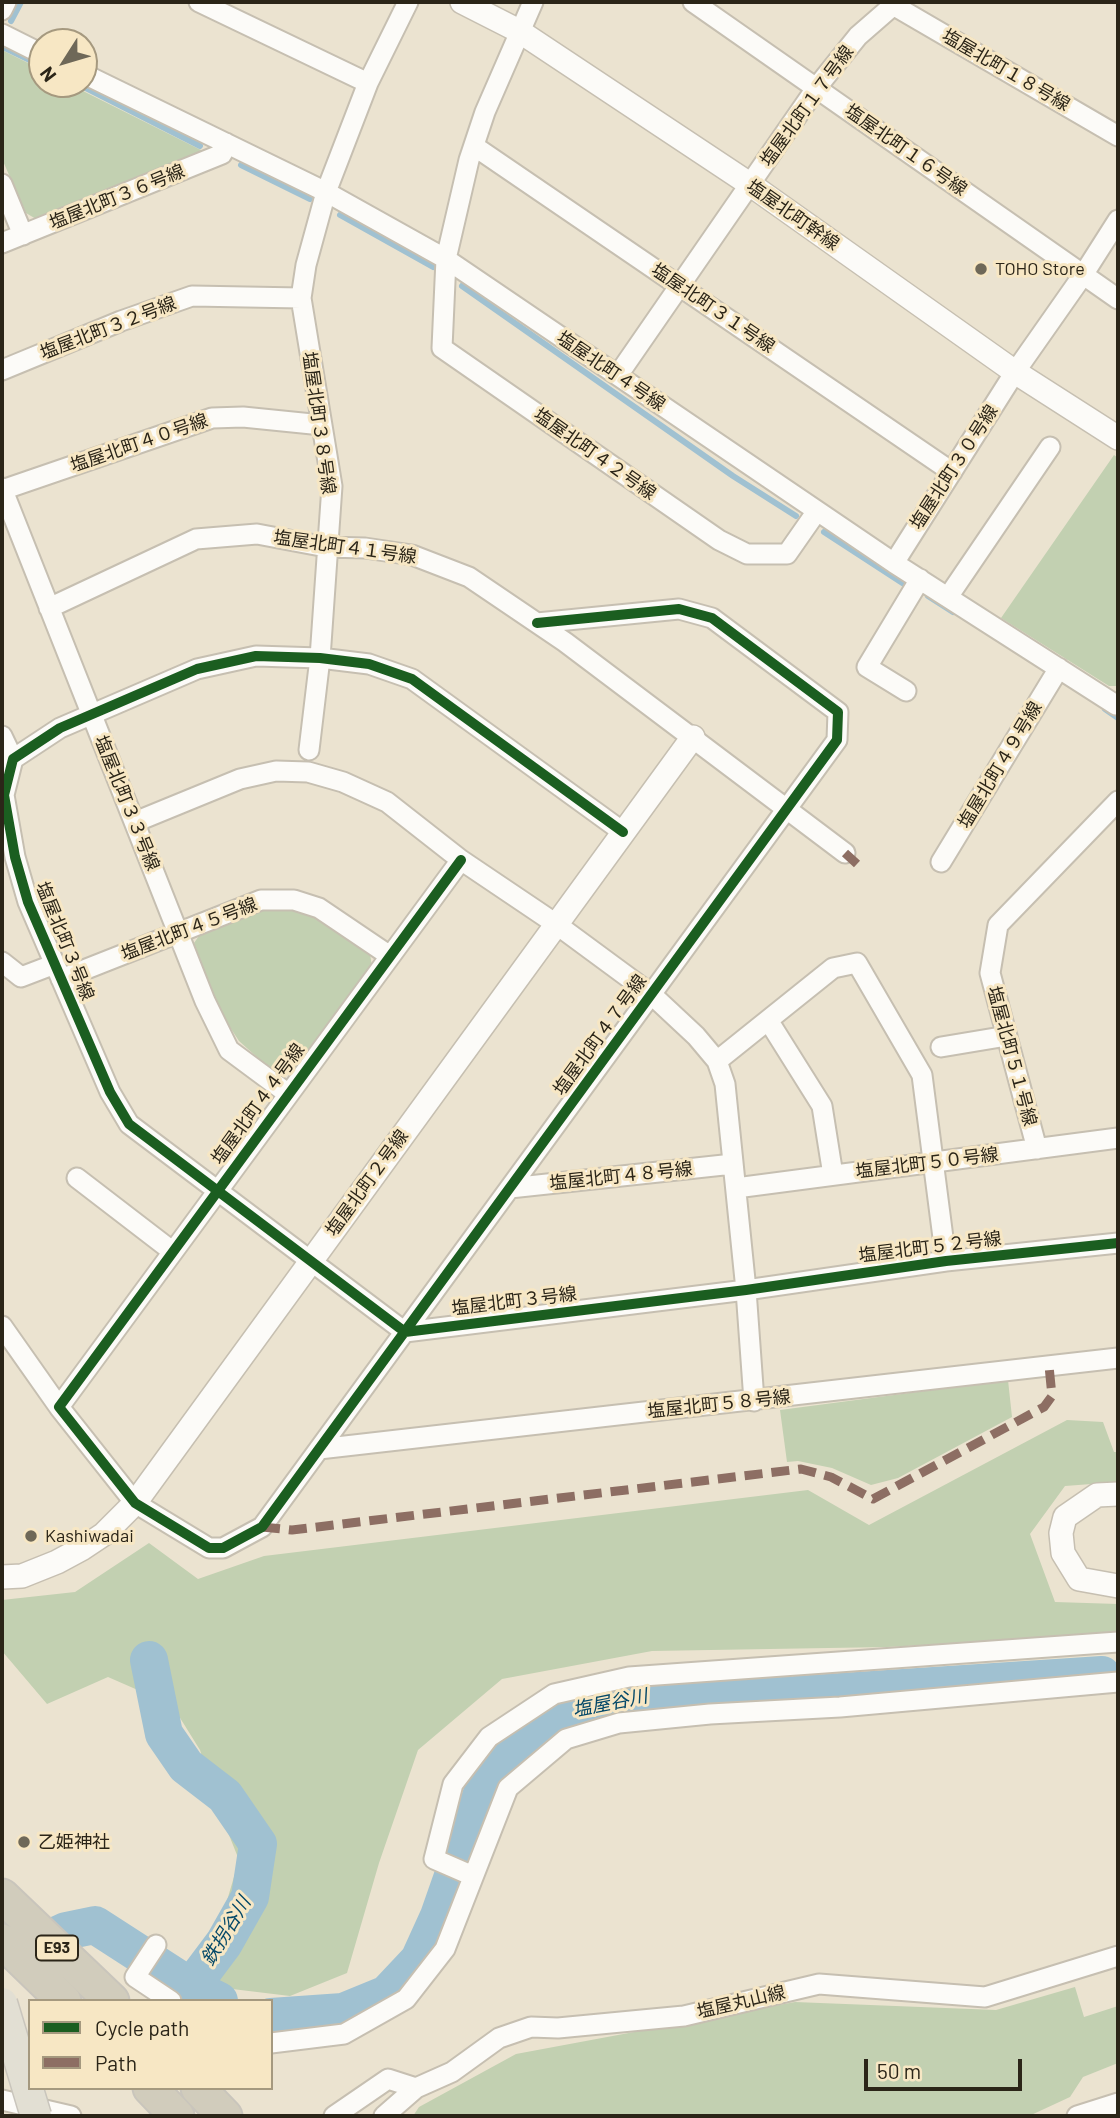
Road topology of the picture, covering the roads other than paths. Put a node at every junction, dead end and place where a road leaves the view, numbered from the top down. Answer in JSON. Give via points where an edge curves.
{"nodes":[{"id":1,"x":6,"y":2,"type":"edge"},
{"id":2,"x":200,"y":2,"type":"edge"},
{"id":3,"x":408,"y":2,"type":"edge"},
{"id":4,"x":462,"y":2,"type":"edge"},
{"id":5,"x":533,"y":2,"type":"edge"},
{"id":6,"x":693,"y":2,"type":"edge"},
{"id":7,"x":895,"y":3,"type":"edge"},
{"id":8,"x":2,"y":10,"type":"edge"},
{"id":9,"x":519,"y":31,"type":"junction"},
{"id":10,"x":2,"y":34,"type":"edge"},
{"id":11,"x":28,"y":47,"type":"edge"},
{"id":12,"x":98,"y":81,"type":"edge"},
{"id":13,"x":368,"y":83,"type":"junction"},
{"id":14,"x":817,"y":87,"type":"junction"},
{"id":15,"x":1118,"y":136,"type":"edge"},
{"id":16,"x":226,"y":143,"type":"junction"},
{"id":17,"x":474,"y":145,"type":"junction"},
{"id":18,"x":2,"y":184,"type":"edge"},
{"id":19,"x":751,"y":185,"type":"junction"},
{"id":20,"x":326,"y":192,"type":"junction"},
{"id":21,"x":1118,"y":220,"type":"edge"},
{"id":22,"x":23,"y":235,"type":"junction"},
{"id":23,"x":2,"y":243,"type":"edge"},
{"id":24,"x":446,"y":259,"type":"junction"},
{"id":25,"x":1083,"y":275,"type":"junction"},
{"id":26,"x":681,"y":286,"type":"junction"},
{"id":27,"x":301,"y":298,"type":"junction"},
{"id":28,"x":1118,"y":299,"type":"edge"},
{"id":29,"x":2,"y":370,"type":"edge"},
{"id":30,"x":1015,"y":372,"type":"junction"},
{"id":31,"x":618,"y":376,"type":"junction"},
{"id":32,"x":322,"y":425,"type":"junction"},
{"id":33,"x":1118,"y":438,"type":"edge"},
{"id":34,"x":1050,"y":447,"type":"dead end"},
{"id":35,"x":952,"y":472,"type":"junction"},
{"id":36,"x":2,"y":489,"type":"edge"},
{"id":37,"x":817,"y":511,"type":"junction"},
{"id":38,"x":326,"y":547,"type":"junction"},
{"id":39,"x":894,"y":563,"type":"junction"},
{"id":40,"x":920,"y":579,"type":"junction"},
{"id":41,"x":948,"y":597,"type":"junction"},
{"id":42,"x":49,"y":608,"type":"junction"},
{"id":43,"x":537,"y":623,"type":"junction"},
{"id":44,"x":320,"y":659,"type":"junction"},
{"id":45,"x":1059,"y":668,"type":"junction"},
{"id":46,"x":906,"y":691,"type":"dead end"},
{"id":47,"x":1118,"y":705,"type":"edge"},
{"id":48,"x":92,"y":715,"type":"junction"},
{"id":49,"x":2,"y":736,"type":"edge"},
{"id":50,"x":693,"y":737,"type":"junction"},
{"id":51,"x":309,"y":750,"type":"dead end"},
{"id":52,"x":13,"y":759,"type":"junction"},
{"id":53,"x":1118,"y":802,"type":"edge"},
{"id":54,"x":787,"y":808,"type":"junction"},
{"id":55,"x":135,"y":822,"type":"junction"},
{"id":56,"x":623,"y":832,"type":"junction"},
{"id":57,"x":845,"y":853,"type":"dead end"},
{"id":58,"x":461,"y":860,"type":"junction"},
{"id":59,"x":941,"y":862,"type":"dead end"},
{"id":60,"x":556,"y":923,"type":"junction"},
{"id":61,"x":179,"y":933,"type":"junction"},
{"id":62,"x":390,"y":956,"type":"junction"},
{"id":63,"x":2,"y":962,"type":"edge"},
{"id":64,"x":58,"y":971,"type":"junction"},
{"id":65,"x":651,"y":994,"type":"junction"},
{"id":66,"x":768,"y":1020,"type":"junction"},
{"id":67,"x":1007,"y":1037,"type":"junction"},
{"id":68,"x":941,"y":1047,"type":"dead end"},
{"id":69,"x":717,"y":1061,"type":"junction"},
{"id":70,"x":287,"y":1093,"type":"junction"},
{"id":71,"x":1118,"y":1139,"type":"edge"},
{"id":72,"x":1037,"y":1149,"type":"junction"},
{"id":73,"x":935,"y":1162,"type":"junction"},
{"id":74,"x":733,"y":1164,"type":"junction"},
{"id":75,"x":833,"y":1175,"type":"junction"},
{"id":76,"x":77,"y":1178,"type":"dead end"},
{"id":77,"x":510,"y":1188,"type":"junction"},
{"id":78,"x":736,"y":1188,"type":"junction"},
{"id":79,"x":217,"y":1190,"type":"junction"},
{"id":80,"x":1118,"y":1243,"type":"edge"},
{"id":81,"x":172,"y":1251,"type":"junction"},
{"id":82,"x":310,"y":1261,"type":"junction"},
{"id":83,"x":946,"y":1261,"type":"junction"},
{"id":84,"x":746,"y":1290,"type":"junction"},
{"id":85,"x":2,"y":1326,"type":"edge"},
{"id":86,"x":405,"y":1332,"type":"junction"},
{"id":87,"x":1118,"y":1358,"type":"edge"},
{"id":88,"x":754,"y":1401,"type":"junction"},
{"id":89,"x":58,"y":1407,"type":"junction"},
{"id":90,"x":319,"y":1449,"type":"junction"},
{"id":91,"x":1118,"y":1494,"type":"edge"},
{"id":92,"x":135,"y":1503,"type":"junction"},
{"id":93,"x":2,"y":1577,"type":"edge"},
{"id":94,"x":1118,"y":1586,"type":"edge"},
{"id":95,"x":1118,"y":1642,"type":"edge"},
{"id":96,"x":1118,"y":1682,"type":"edge"},
{"id":97,"x":474,"y":1876,"type":"junction"},
{"id":98,"x":2,"y":1896,"type":"edge"},
{"id":99,"x":2,"y":1941,"type":"edge"},
{"id":100,"x":156,"y":1945,"type":"dead end"},
{"id":101,"x":1118,"y":1956,"type":"edge"},
{"id":102,"x":62,"y":1999,"type":"edge"},
{"id":103,"x":110,"y":1999,"type":"edge"},
{"id":104,"x":168,"y":1999,"type":"edge"},
{"id":105,"x":2,"y":2003,"type":"edge"},
{"id":106,"x":273,"y":2043,"type":"edge"},
{"id":107,"x":416,"y":2088,"type":"junction"},
{"id":108,"x":28,"y":2089,"type":"edge"},
{"id":109,"x":28,"y":2090,"type":"edge"},
{"id":110,"x":152,"y":2090,"type":"edge"},
{"id":111,"x":200,"y":2090,"type":"edge"},
{"id":112,"x":2,"y":2100,"type":"edge"},
{"id":113,"x":1118,"y":2103,"type":"edge"},
{"id":114,"x":36,"y":2116,"type":"edge"},
{"id":115,"x":71,"y":2116,"type":"edge"},
{"id":116,"x":177,"y":2116,"type":"edge"},
{"id":117,"x":225,"y":2116,"type":"edge"},
{"id":118,"x":334,"y":2116,"type":"edge"},
{"id":119,"x":384,"y":2116,"type":"edge"},
{"id":120,"x":1077,"y":2116,"type":"edge"}],
"edges":[{"from":1,"to":8,"type":"street"},
{"from":2,"to":13,"type":"street"},
{"from":3,"to":13,"type":"street","name":"塩屋北町３８号線"},
{"from":4,"to":9,"type":"street","name":"塩屋北町幹線"},
{"from":5,"to":9,"type":"street"},
{"from":6,"to":14,"type":"street","name":"塩屋北町１６号線"},
{"from":7,"to":14,"type":"street","name":"塩屋北町１７号線","via":[[858,36]]},
{"from":7,"to":15,"type":"street","name":"塩屋北町１８号線"},
{"from":9,"to":17,"type":"street"},
{"from":9,"to":19,"type":"street","name":"塩屋北町幹線"},
{"from":10,"to":11,"type":"street"},
{"from":12,"to":16,"type":"street","name":"塩屋北町４号線"},
{"from":13,"to":20,"type":"street","name":"塩屋北町３８号線"},
{"from":14,"to":19,"type":"street","name":"塩屋北町１７号線"},
{"from":14,"to":25,"type":"street","name":"塩屋北町１６号線"},
{"from":16,"to":20,"type":"street","name":"塩屋北町４号線"},
{"from":16,"to":22,"type":"street","name":"塩屋北町３６号線","via":[[222,154]]},
{"from":17,"to":24,"type":"street"},
{"from":17,"to":26,"type":"street","name":"塩屋北町３１号線"},
{"from":18,"to":22,"type":"street"},
{"from":19,"to":26,"type":"street","name":"塩屋北町１７号線"},
{"from":19,"to":30,"type":"street","name":"塩屋北町幹線"},
{"from":20,"to":24,"type":"street","name":"塩屋北町４号線"},
{"from":20,"to":27,"type":"street","name":"塩屋北町３８号線"},
{"from":21,"to":25,"type":"street","name":"塩屋北町３０号線"},
{"from":22,"to":23,"type":"street","name":"塩屋北町３６号線"},
{"from":24,"to":31,"type":"street","name":"塩屋北町４号線"},
{"from":24,"to":37,"type":"street","name":"塩屋北町４２号線","via":[[442,348],[719,540],[747,554],[787,554]]},
{"from":25,"to":28,"type":"street","name":"塩屋北町１６号線"},
{"from":25,"to":30,"type":"street","name":"塩屋北町３０号線"},
{"from":26,"to":31,"type":"street","name":"塩屋北町１７号線"},
{"from":26,"to":35,"type":"street","name":"塩屋北町３１号線"},
{"from":27,"to":29,"type":"street","name":"塩屋北町３２号線","via":[[192,296]]},
{"from":27,"to":32,"type":"street","name":"塩屋北町３８号線"},
{"from":30,"to":33,"type":"street","name":"塩屋北町幹線"},
{"from":30,"to":35,"type":"street","name":"塩屋北町３０号線"},
{"from":31,"to":37,"type":"street","name":"塩屋北町４号線"},
{"from":32,"to":36,"type":"street","name":"塩屋北町４０号線","via":[[212,418]]},
{"from":32,"to":38,"type":"street","name":"塩屋北町３８号線","via":[[332,486]]},
{"from":34,"to":41,"type":"street"},
{"from":35,"to":39,"type":"street","name":"塩屋北町３０号線"},
{"from":36,"to":42,"type":"street","name":"塩屋北町３３号線"},
{"from":37,"to":39,"type":"street","name":"塩屋北町４号線"},
{"from":38,"to":42,"type":"street","name":"塩屋北町４１号線","via":[[257,534],[196,539]]},
{"from":38,"to":43,"type":"street","name":"塩屋北町４１号線","via":[[412,555],[470,577]]},
{"from":38,"to":44,"type":"street","name":"塩屋北町３８号線"},
{"from":39,"to":40,"type":"street","name":"塩屋北町４号線"},
{"from":40,"to":41,"type":"street","name":"塩屋北町４号線"},
{"from":40,"to":46,"type":"street","via":[[867,667]]},
{"from":41,"to":45,"type":"street","name":"塩屋北町４号線"},
{"from":42,"to":48,"type":"street","name":"塩屋北町３３号線"},
{"from":43,"to":50,"type":"street","name":"塩屋北町４１号線"},
{"from":43,"to":54,"type":"street","name":"塩屋北町４７号線","via":[[679,609],[712,618],[838,712],[837,740]]},
{"from":44,"to":48,"type":"street","via":[[256,656],[197,669]]},
{"from":44,"to":51,"type":"street","name":"塩屋北町３８号線"},
{"from":44,"to":56,"type":"street","via":[[369,664],[412,679]]},
{"from":45,"to":47,"type":"street","name":"塩屋北町４号線"},
{"from":45,"to":59,"type":"street","name":"塩屋北町４９号線"},
{"from":48,"to":52,"type":"street","via":[[60,728]]},
{"from":48,"to":55,"type":"street","name":"塩屋北町３３号線"},
{"from":49,"to":52,"type":"street"},
{"from":50,"to":54,"type":"street","name":"塩屋北町４１号線"},
{"from":50,"to":56,"type":"street","name":"塩屋北町２号線"},
{"from":52,"to":64,"type":"street","name":"塩屋北町３号線","via":[[4,795],[15,857],[28,902]]},
{"from":53,"to":67,"type":"street","name":"塩屋北町５１号線","via":[[998,925],[990,973]]},
{"from":54,"to":57,"type":"street"},
{"from":54,"to":65,"type":"street","name":"塩屋北町４７号線"},
{"from":55,"to":58,"type":"street","via":[[240,779],[276,771],[308,772],[387,802]]},
{"from":55,"to":61,"type":"street","name":"塩屋北町３３号線"},
{"from":56,"to":60,"type":"street","name":"塩屋北町２号線"},
{"from":58,"to":60,"type":"street"},
{"from":58,"to":62,"type":"street","name":"塩屋北町４４号線"},
{"from":60,"to":65,"type":"street"},
{"from":60,"to":82,"type":"street","name":"塩屋北町２号線"},
{"from":61,"to":62,"type":"street","name":"塩屋北町４５号線","via":[[261,900],[294,900],[319,908]]},
{"from":61,"to":64,"type":"street","name":"塩屋北町４５号線"},
{"from":61,"to":70,"type":"street","name":"塩屋北町３３号線","via":[[229,1050]]},
{"from":62,"to":70,"type":"street","name":"塩屋北町４４号線"},
{"from":63,"to":64,"type":"street","name":"塩屋北町４５号線","via":[[21,977]]},
{"from":64,"to":79,"type":"street","name":"塩屋北町３号線","via":[[110,1093],[129,1124]]},
{"from":65,"to":69,"type":"street"},
{"from":65,"to":77,"type":"street","name":"塩屋北町４７号線"},
{"from":66,"to":69,"type":"street"},
{"from":66,"to":73,"type":"street","via":[[833,968],[856,963],[922,1075]]},
{"from":66,"to":75,"type":"street","via":[[822,1105]]},
{"from":67,"to":68,"type":"street"},
{"from":67,"to":72,"type":"street","name":"塩屋北町５１号線"},
{"from":69,"to":74,"type":"street","via":[[725,1084]]},
{"from":70,"to":79,"type":"street","name":"塩屋北町４４号線"},
{"from":71,"to":72,"type":"street","name":"塩屋北町５０号線"},
{"from":72,"to":73,"type":"street","name":"塩屋北町５０号線"},
{"from":73,"to":75,"type":"street","name":"塩屋北町５０号線"},
{"from":73,"to":83,"type":"street"},
{"from":74,"to":77,"type":"street","name":"塩屋北町４８号線"},
{"from":74,"to":78,"type":"street"},
{"from":75,"to":78,"type":"street","name":"塩屋北町５０号線"},
{"from":76,"to":81,"type":"street"},
{"from":77,"to":86,"type":"street","name":"塩屋北町４７号線"},
{"from":78,"to":84,"type":"street"},
{"from":79,"to":81,"type":"street","name":"塩屋北町４４号線"},
{"from":79,"to":82,"type":"street","name":"塩屋北町３号線"},
{"from":80,"to":83,"type":"street","name":"塩屋北町５２号線"},
{"from":81,"to":89,"type":"street","name":"塩屋北町４４号線"},
{"from":82,"to":86,"type":"street","name":"塩屋北町３号線"},
{"from":82,"to":92,"type":"street","name":"塩屋北町２号線"},
{"from":83,"to":84,"type":"street","name":"塩屋北町５２号線"},
{"from":84,"to":86,"type":"street","name":"塩屋北町３号線"},
{"from":84,"to":88,"type":"street"},
{"from":85,"to":89,"type":"street"},
{"from":86,"to":90,"type":"street","name":"塩屋北町４７号線"},
{"from":87,"to":88,"type":"street","name":"塩屋北町５８号線"},
{"from":88,"to":90,"type":"street","name":"塩屋北町５８号線"},
{"from":89,"to":92,"type":"street"},
{"from":90,"to":92,"type":"street","name":"塩屋北町４７号線","via":[[262,1527],[223,1548],[209,1548]]},
{"from":91,"to":94,"type":"street","via":[[1097,1495],[1065,1517],[1062,1533],[1063,1553],[1079,1579]]},
{"from":92,"to":93,"type":"street","name":"塩屋北町２号線","via":[[83,1548],[22,1576]]},
{"from":95,"to":97,"type":"street","via":[[629,1677],[554,1694],[489,1737],[453,1784],[434,1859]]},
{"from":96,"to":97,"type":"street","via":[[619,1723],[566,1739],[508,1788]]},
{"from":97,"to":106,"type":"street","via":[[445,1949],[406,1999],[344,2034]]},
{"from":98,"to":103,"type":"highway","number":"E93"},
{"from":99,"to":102,"type":"highway","number":"E93"},
{"from":100,"to":104,"type":"street","via":[[135,1977]]},
{"from":101,"to":107,"type":"street","name":"塩屋丸山線","via":[[985,1997],[820,1984],[684,2015],[531,2027],[499,2038],[452,2071]]},
{"from":105,"to":108,"type":"main road","bridge":true},
{"from":107,"to":118,"type":"street","via":[[388,2079]]},
{"from":107,"to":119,"type":"street","name":"塩屋丸山線"},
{"from":109,"to":114,"type":"main road","bridge":true},
{"from":110,"to":116,"type":"highway"},
{"from":111,"to":117,"type":"highway"},
{"from":112,"to":115,"type":"street"},
{"from":113,"to":120,"type":"street"}]}
